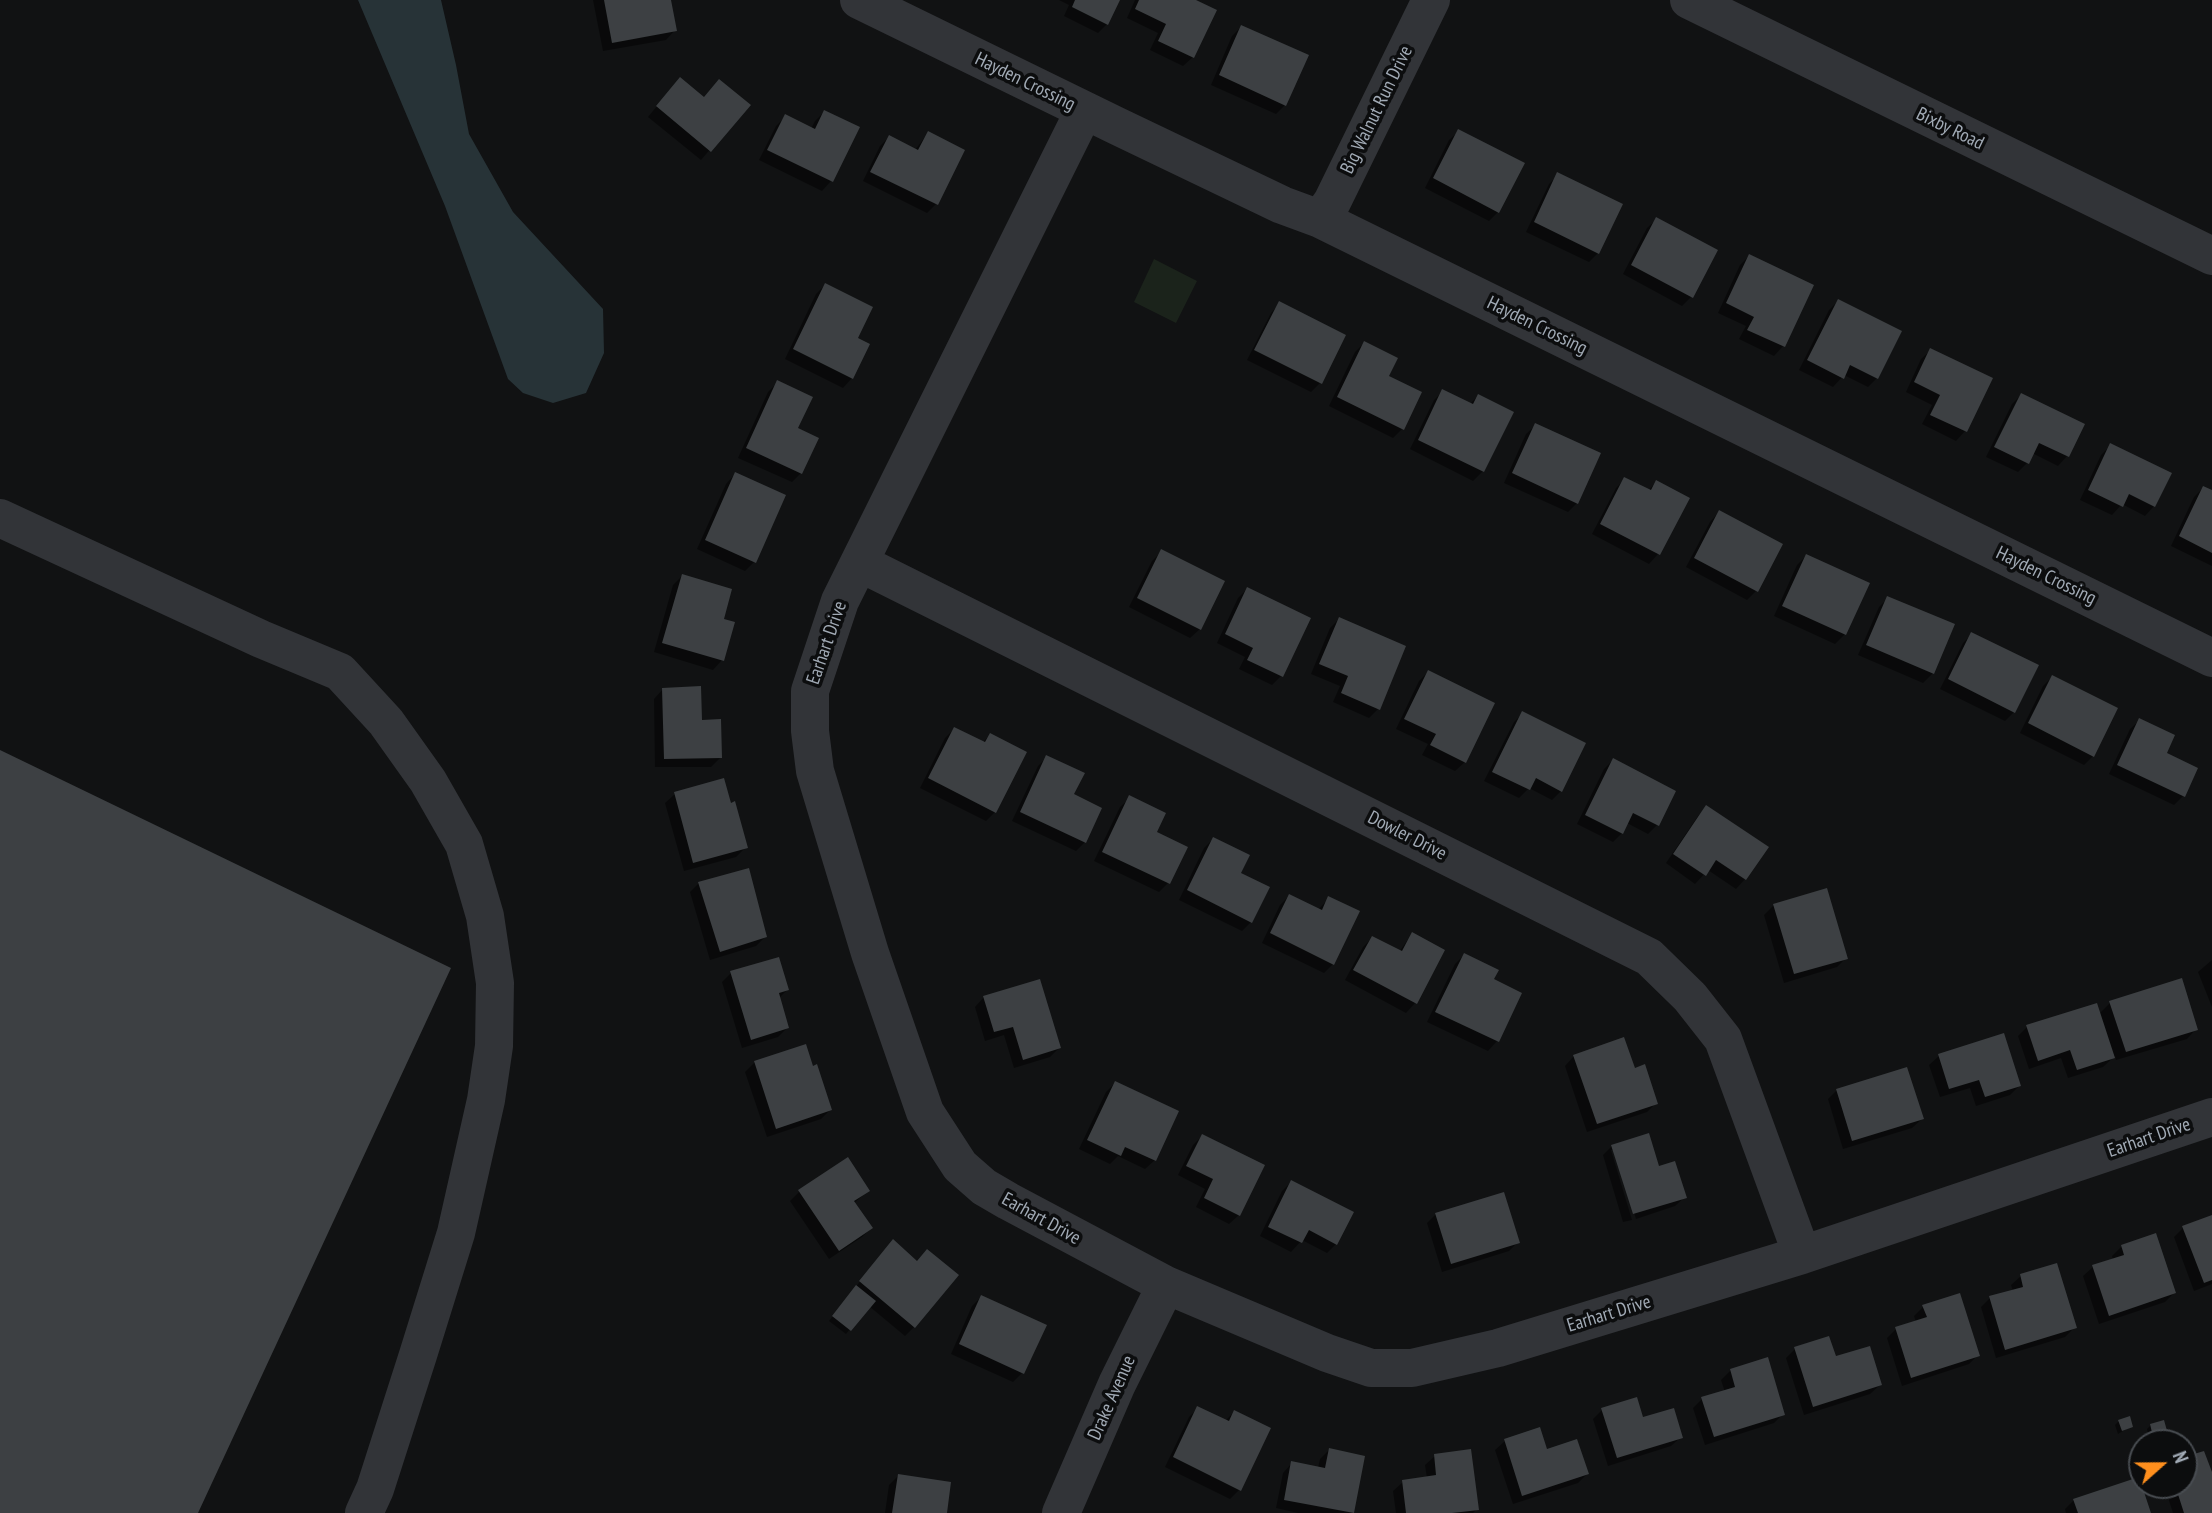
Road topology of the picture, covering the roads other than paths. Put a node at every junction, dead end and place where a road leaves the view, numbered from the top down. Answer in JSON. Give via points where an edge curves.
{"nodes":[{"id":1,"x":859,"y":0,"type":"edge"},
{"id":2,"x":1431,"y":0,"type":"edge"},
{"id":3,"x":1689,"y":0,"type":"edge"},
{"id":4,"x":1084,"y":111,"type":"junction"},
{"id":5,"x":1320,"y":219,"type":"junction"},
{"id":6,"x":2212,"y":256,"type":"edge"},
{"id":7,"x":0,"y":518,"type":"edge"},
{"id":8,"x":860,"y":563,"type":"junction"},
{"id":9,"x":2212,"y":658,"type":"edge"},
{"id":10,"x":2212,"y":1117,"type":"edge"},
{"id":11,"x":1802,"y":1255,"type":"junction"},
{"id":12,"x":1166,"y":1284,"type":"junction"},
{"id":13,"x":364,"y":1513,"type":"edge"},
{"id":14,"x":1061,"y":1513,"type":"edge"}],
"edges":[{"from":1,"to":4,"type":"street","name":"Hayden Crossing"},
{"from":2,"to":5,"type":"street","name":"Big Walnut Run Drive"},
{"from":3,"to":6,"type":"street","name":"Bixby Road"},
{"from":4,"to":5,"type":"street","name":"Hayden Crossing"},
{"from":4,"to":8,"type":"street","name":"Earhart Drive"},
{"from":5,"to":9,"type":"street","name":"Hayden Crossing"},
{"from":7,"to":13,"type":"street","via":[[340,673],[386,723],[428,781],[464,844],[485,916],[495,983],[488,1087],[456,1233]]},
{"from":8,"to":11,"type":"street","name":"Dowler Drive","via":[[1649,957],[1723,1038]]},
{"from":8,"to":12,"type":"street","name":"Earhart Drive","via":[[840,601],[810,691],[815,771],[925,1112],[960,1166],[984,1187]]},
{"from":10,"to":11,"type":"street","name":"Earhart Drive"},
{"from":11,"to":12,"type":"street","name":"Earhart Drive","via":[[1498,1348],[1412,1368],[1371,1368],[1327,1353]]},
{"from":12,"to":14,"type":"street","name":"Drake Avenue"}]}
